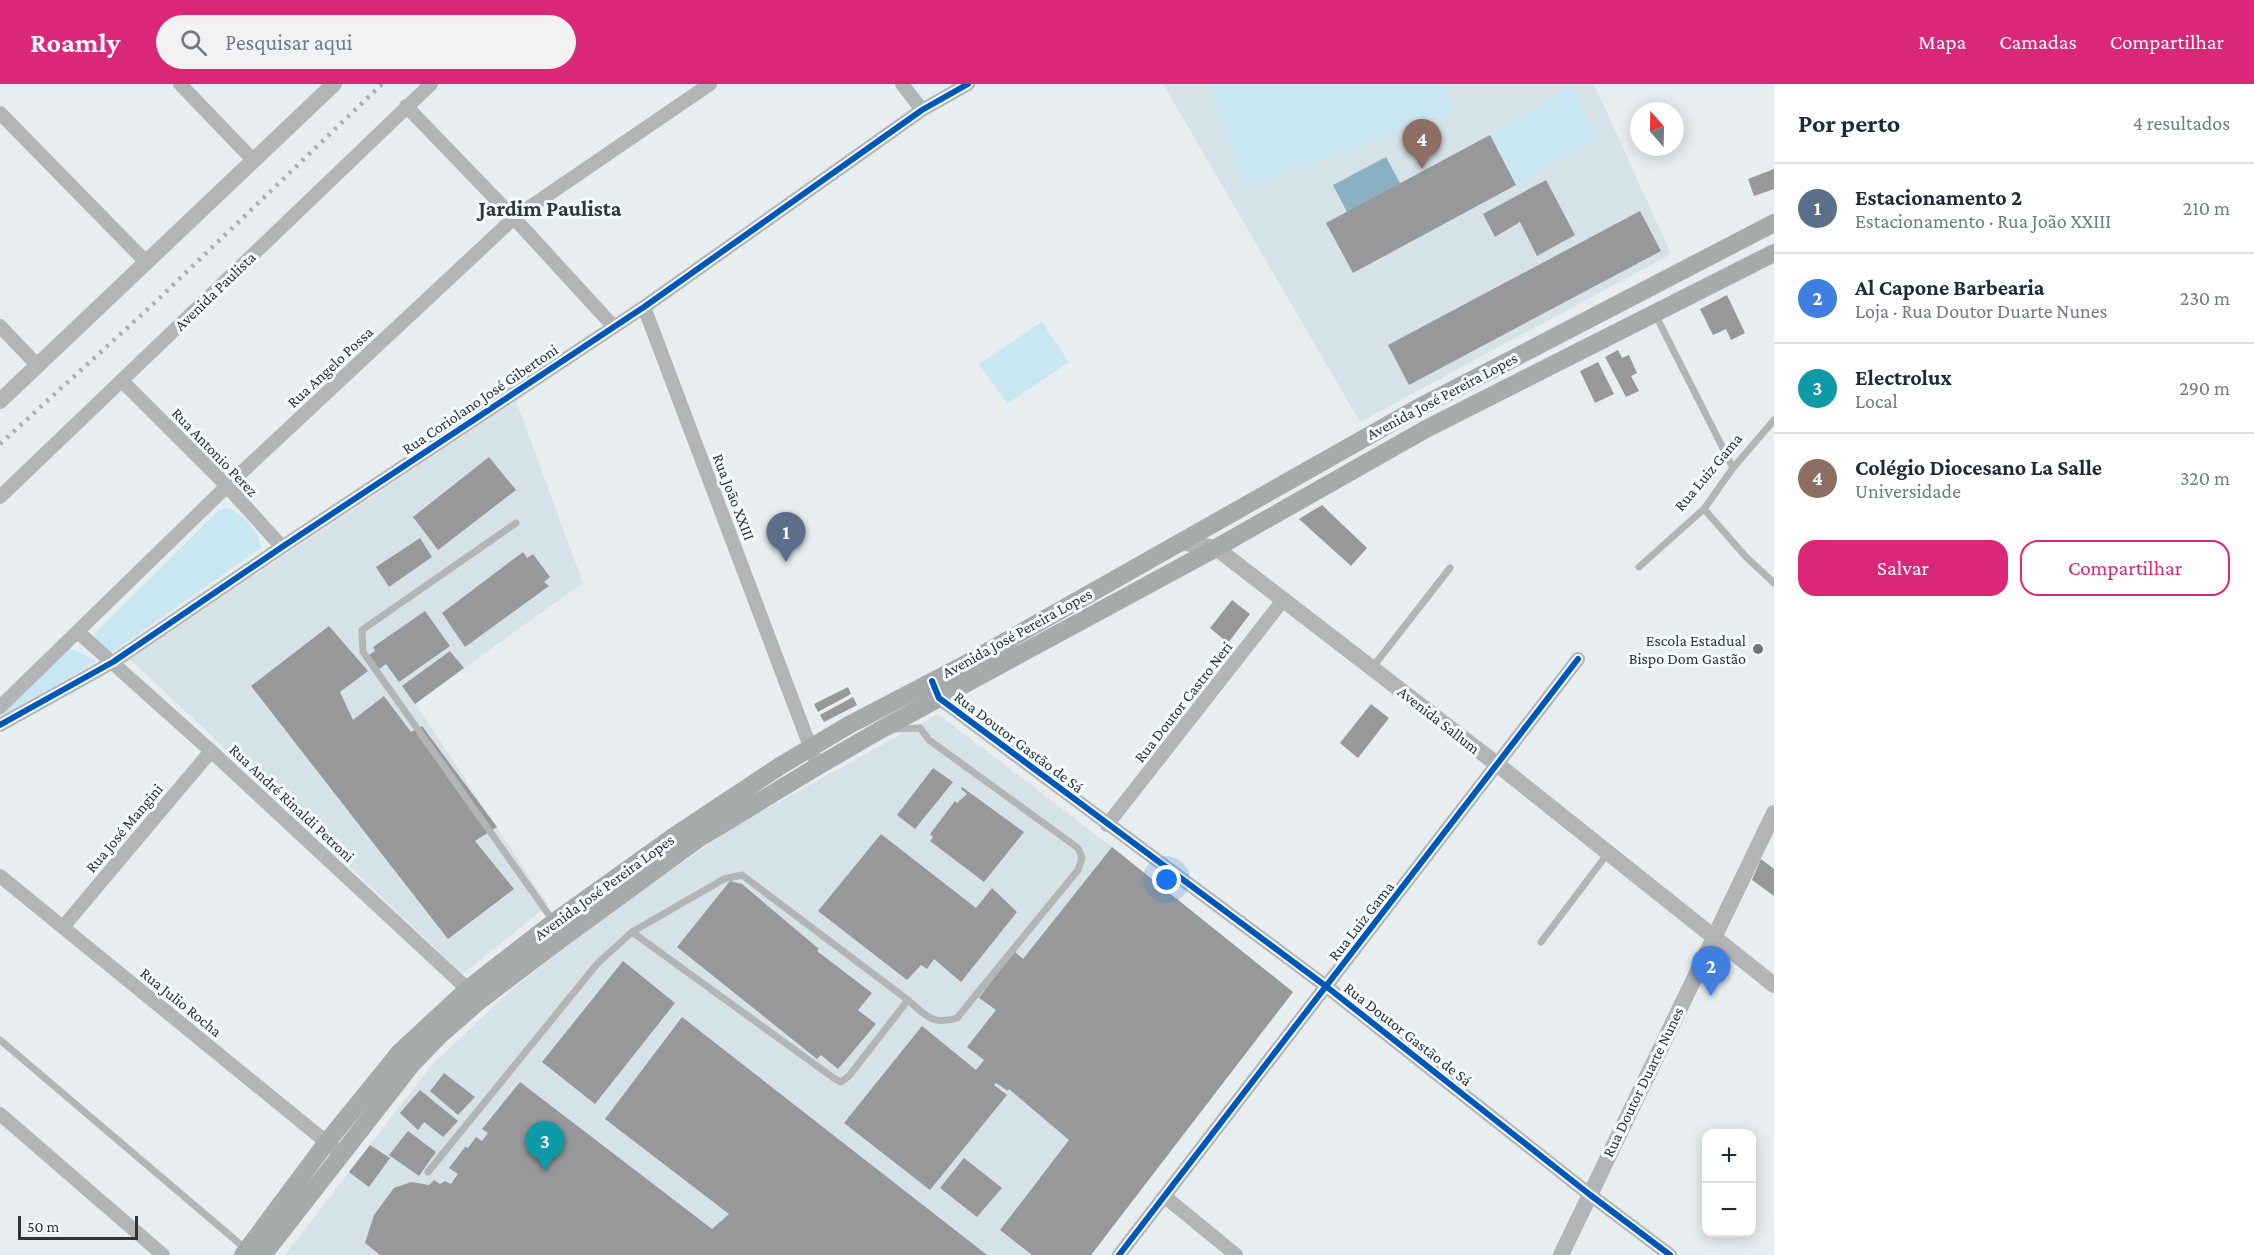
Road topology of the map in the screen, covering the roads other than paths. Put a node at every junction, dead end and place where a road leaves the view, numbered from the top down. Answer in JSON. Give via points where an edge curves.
{"nodes":[{"id":1,"x":180,"y":84,"type":"edge"},
{"id":2,"x":334,"y":84,"type":"edge"},
{"id":3,"x":431,"y":84,"type":"edge"},
{"id":4,"x":710,"y":84,"type":"edge"},
{"id":5,"x":902,"y":84,"type":"edge"},
{"id":6,"x":968,"y":84,"type":"edge"},
{"id":7,"x":406,"y":106,"type":"junction"},
{"id":8,"x":922,"y":110,"type":"junction"},
{"id":9,"x":0,"y":113,"type":"edge"},
{"id":10,"x":253,"y":160,"type":"junction"},
{"id":11,"x":514,"y":218,"type":"junction"},
{"id":12,"x":1774,"y":223,"type":"edge"},
{"id":13,"x":1774,"y":253,"type":"edge"},
{"id":14,"x":146,"y":262,"type":"junction"},
{"id":15,"x":644,"y":307,"type":"junction"},
{"id":16,"x":1655,"y":314,"type":"junction"},
{"id":17,"x":0,"y":326,"type":"edge"},
{"id":18,"x":613,"y":326,"type":"junction"},
{"id":19,"x":38,"y":366,"type":"junction"},
{"id":20,"x":122,"y":381,"type":"junction"},
{"id":21,"x":0,"y":401,"type":"edge"},
{"id":22,"x":1416,"y":409,"type":"junction"},
{"id":23,"x":1774,"y":420,"type":"edge"},
{"id":24,"x":1426,"y":429,"type":"junction"},
{"id":25,"x":1733,"y":468,"type":"junction"},
{"id":26,"x":227,"y":486,"type":"junction"},
{"id":27,"x":0,"y":497,"type":"edge"},
{"id":28,"x":1704,"y":508,"type":"junction"},
{"id":29,"x":516,"y":523,"type":"dead end"},
{"id":30,"x":1179,"y":542,"type":"junction"},
{"id":31,"x":282,"y":547,"type":"junction"},
{"id":32,"x":1216,"y":548,"type":"junction"},
{"id":33,"x":1639,"y":567,"type":"dead end"},
{"id":34,"x":1450,"y":568,"type":"dead end"},
{"id":35,"x":1774,"y":583,"type":"edge"},
{"id":36,"x":1284,"y":600,"type":"junction"},
{"id":37,"x":78,"y":632,"type":"junction"},
{"id":38,"x":1578,"y":660,"type":"dead end"},
{"id":39,"x":113,"y":662,"type":"junction"},
{"id":40,"x":1372,"y":668,"type":"junction"},
{"id":41,"x":936,"y":690,"type":"junction"},
{"id":42,"x":0,"y":707,"type":"edge"},
{"id":43,"x":872,"y":713,"type":"junction"},
{"id":44,"x":0,"y":725,"type":"edge"},
{"id":45,"x":882,"y":729,"type":"junction"},
{"id":46,"x":810,"y":748,"type":"junction"},
{"id":47,"x":211,"y":751,"type":"junction"},
{"id":48,"x":1498,"y":765,"type":"junction"},
{"id":49,"x":818,"y":766,"type":"junction"},
{"id":50,"x":1774,"y":813,"type":"edge"},
{"id":51,"x":1107,"y":825,"type":"junction"},
{"id":52,"x":1609,"y":853,"type":"junction"},
{"id":53,"x":0,"y":876,"type":"edge"},
{"id":54,"x":63,"y":927,"type":"junction"},
{"id":55,"x":559,"y":929,"type":"junction"},
{"id":56,"x":632,"y":932,"type":"junction"},
{"id":57,"x":1713,"y":938,"type":"junction"},
{"id":58,"x":1541,"y":942,"type":"dead end"},
{"id":59,"x":1774,"y":985,"type":"edge"},
{"id":60,"x":1327,"y":987,"type":"junction"},
{"id":61,"x":474,"y":995,"type":"junction"},
{"id":62,"x":908,"y":999,"type":"junction"},
{"id":63,"x":0,"y":1040,"type":"edge"},
{"id":64,"x":0,"y":1114,"type":"edge"},
{"id":65,"x":334,"y":1148,"type":"junction"},
{"id":66,"x":429,"y":1172,"type":"dead end"},
{"id":67,"x":1589,"y":1194,"type":"junction"},
{"id":68,"x":1164,"y":1196,"type":"junction"},
{"id":69,"x":252,"y":1254,"type":"edge"},
{"id":70,"x":163,"y":1255,"type":"edge"},
{"id":71,"x":1119,"y":1255,"type":"edge"},
{"id":72,"x":1236,"y":1255,"type":"edge"},
{"id":73,"x":1561,"y":1255,"type":"edge"},
{"id":74,"x":1670,"y":1255,"type":"edge"}],
"edges":[{"from":1,"to":10,"type":"street"},
{"from":2,"to":10,"type":"street"},
{"from":3,"to":7,"type":"street","name":"Avenida Paulista"},
{"from":4,"to":11,"type":"street","name":"Rua Angelo Possa"},
{"from":5,"to":8,"type":"street"},
{"from":6,"to":8,"type":"street","name":"Rua Coriolano José Gibertoni"},
{"from":7,"to":11,"type":"street"},
{"from":7,"to":20,"type":"street","name":"Avenida Paulista"},
{"from":8,"to":15,"type":"street","name":"Rua Coriolano José Gibertoni"},
{"from":9,"to":14,"type":"street"},
{"from":10,"to":14,"type":"street"},
{"from":11,"to":18,"type":"street"},
{"from":11,"to":26,"type":"street","name":"Rua Angelo Possa"},
{"from":12,"to":22,"type":"main road","name":"Avenida José Pereira Lopes"},
{"from":13,"to":16,"type":"main road","name":"Avenida José Pereira Lopes"},
{"from":14,"to":19,"type":"street"},
{"from":15,"to":18,"type":"street","name":"Rua Coriolano José Gibertoni"},
{"from":15,"to":46,"type":"street","name":"Rua João XXIII"},
{"from":16,"to":24,"type":"main road","name":"Avenida José Pereira Lopes"},
{"from":16,"to":25,"type":"lane"},
{"from":17,"to":19,"type":"street"},
{"from":18,"to":31,"type":"street","name":"Rua Coriolano José Gibertoni"},
{"from":19,"to":21,"type":"street"},
{"from":20,"to":26,"type":"street","name":"Rua Antonio Perez"},
{"from":20,"to":27,"type":"street","name":"Avenida Paulista"},
{"from":22,"to":24,"type":"main road"},
{"from":22,"to":30,"type":"main road","name":"Avenida José Pereira Lopes"},
{"from":23,"to":25,"type":"lane","name":"Rua Luiz Gama"},
{"from":24,"to":32,"type":"main road","name":"Avenida José Pereira Lopes"},
{"from":25,"to":28,"type":"lane","name":"Rua Luiz Gama"},
{"from":26,"to":31,"type":"street","name":"Rua Antonio Perez"},
{"from":26,"to":37,"type":"street","name":"Rua Angelo Possa"},
{"from":28,"to":33,"type":"lane","name":"Rua Luiz Gama"},
{"from":28,"to":35,"type":"lane"},
{"from":29,"to":55,"type":"lane","via":[[362,630],[363,652]]},
{"from":30,"to":32,"type":"street","name":"Avenida Sallum"},
{"from":30,"to":41,"type":"main road","name":"Avenida José Pereira Lopes"},
{"from":31,"to":39,"type":"street","name":"Rua Coriolano José Gibertoni"},
{"from":32,"to":36,"type":"street","name":"Avenida Sallum"},
{"from":32,"to":41,"type":"main road","name":"Avenida José Pereira Lopes"},
{"from":34,"to":40,"type":"lane"},
{"from":36,"to":40,"type":"street","name":"Avenida Sallum"},
{"from":36,"to":51,"type":"street","name":"Rua Doutor Castro Neri"},
{"from":37,"to":39,"type":"street","name":"Rua André Rinaldi Petroni"},
{"from":37,"to":42,"type":"street","name":"Rua Angelo Possa"},
{"from":38,"to":48,"type":"street","name":"Rua Luiz Gama"},
{"from":39,"to":44,"type":"street","name":"Rua Coriolano José Gibertoni"},
{"from":39,"to":47,"type":"street","name":"Rua André Rinaldi Petroni"},
{"from":40,"to":48,"type":"street","name":"Avenida Sallum"},
{"from":41,"to":43,"type":"main road","name":"Avenida José Pereira Lopes"},
{"from":41,"to":45,"type":"main road","name":"Avenida José Pereira Lopes"},
{"from":41,"to":51,"type":"street","name":"Rua Doutor Gastão de Sá"},
{"from":43,"to":45,"type":"lane"},
{"from":43,"to":46,"type":"main road","name":"Avenida José Pereira Lopes"},
{"from":45,"to":49,"type":"main road","name":"Avenida José Pereira Lopes"},
{"from":45,"to":62,"type":"lane","via":[[920,728],[929,740],[1078,848],[1082,858],[1077,870],[957,1018],[945,1022],[929,1018]]},
{"from":46,"to":49,"type":"street","name":"Rua João XXIII"},
{"from":46,"to":55,"type":"main road","name":"Avenida José Pereira Lopes","via":[[673,837]]},
{"from":47,"to":54,"type":"street","name":"Rua José Mangini"},
{"from":47,"to":61,"type":"street","name":"Rua André Rinaldi Petroni"},
{"from":48,"to":52,"type":"street","name":"Avenida Sallum"},
{"from":48,"to":60,"type":"street","name":"Rua Luiz Gama"},
{"from":49,"to":55,"type":"main road","name":"Avenida José Pereira Lopes"},
{"from":50,"to":57,"type":"street","name":"Rua Doutor Duarte Nunes"},
{"from":51,"to":60,"type":"street","name":"Rua Doutor Gastão de Sá"},
{"from":52,"to":57,"type":"street","name":"Avenida Sallum"},
{"from":52,"to":58,"type":"lane"},
{"from":53,"to":54,"type":"street","name":"Rua Julio Rocha"},
{"from":54,"to":65,"type":"street","name":"Rua Julio Rocha"},
{"from":55,"to":61,"type":"main road","name":"Avenida José Pereira Lopes"},
{"from":56,"to":62,"type":"lane","via":[[724,879],[742,875]]},
{"from":56,"to":62,"type":"lane","via":[[841,1082]]},
{"from":56,"to":66,"type":"lane","via":[[597,964]]},
{"from":57,"to":59,"type":"street","name":"Avenida Sallum"},
{"from":57,"to":67,"type":"street","name":"Rua Doutor Duarte Nunes"},
{"from":60,"to":67,"type":"street","name":"Rua Doutor Gastão de Sá"},
{"from":60,"to":68,"type":"street","name":"Rua Luiz Gama"},
{"from":61,"to":65,"type":"main road","name":"Avenida José Pereira Lopes"},
{"from":63,"to":69,"type":"lane"},
{"from":64,"to":70,"type":"street"},
{"from":65,"to":69,"type":"main road","name":"Avenida José Pereira Lopes"},
{"from":67,"to":73,"type":"street","name":"Rua Doutor Duarte Nunes"},
{"from":67,"to":74,"type":"street","name":"Rua Doutor Gastão de Sá"},
{"from":68,"to":71,"type":"street","name":"Rua Luiz Gama"},
{"from":68,"to":72,"type":"street"}]}
